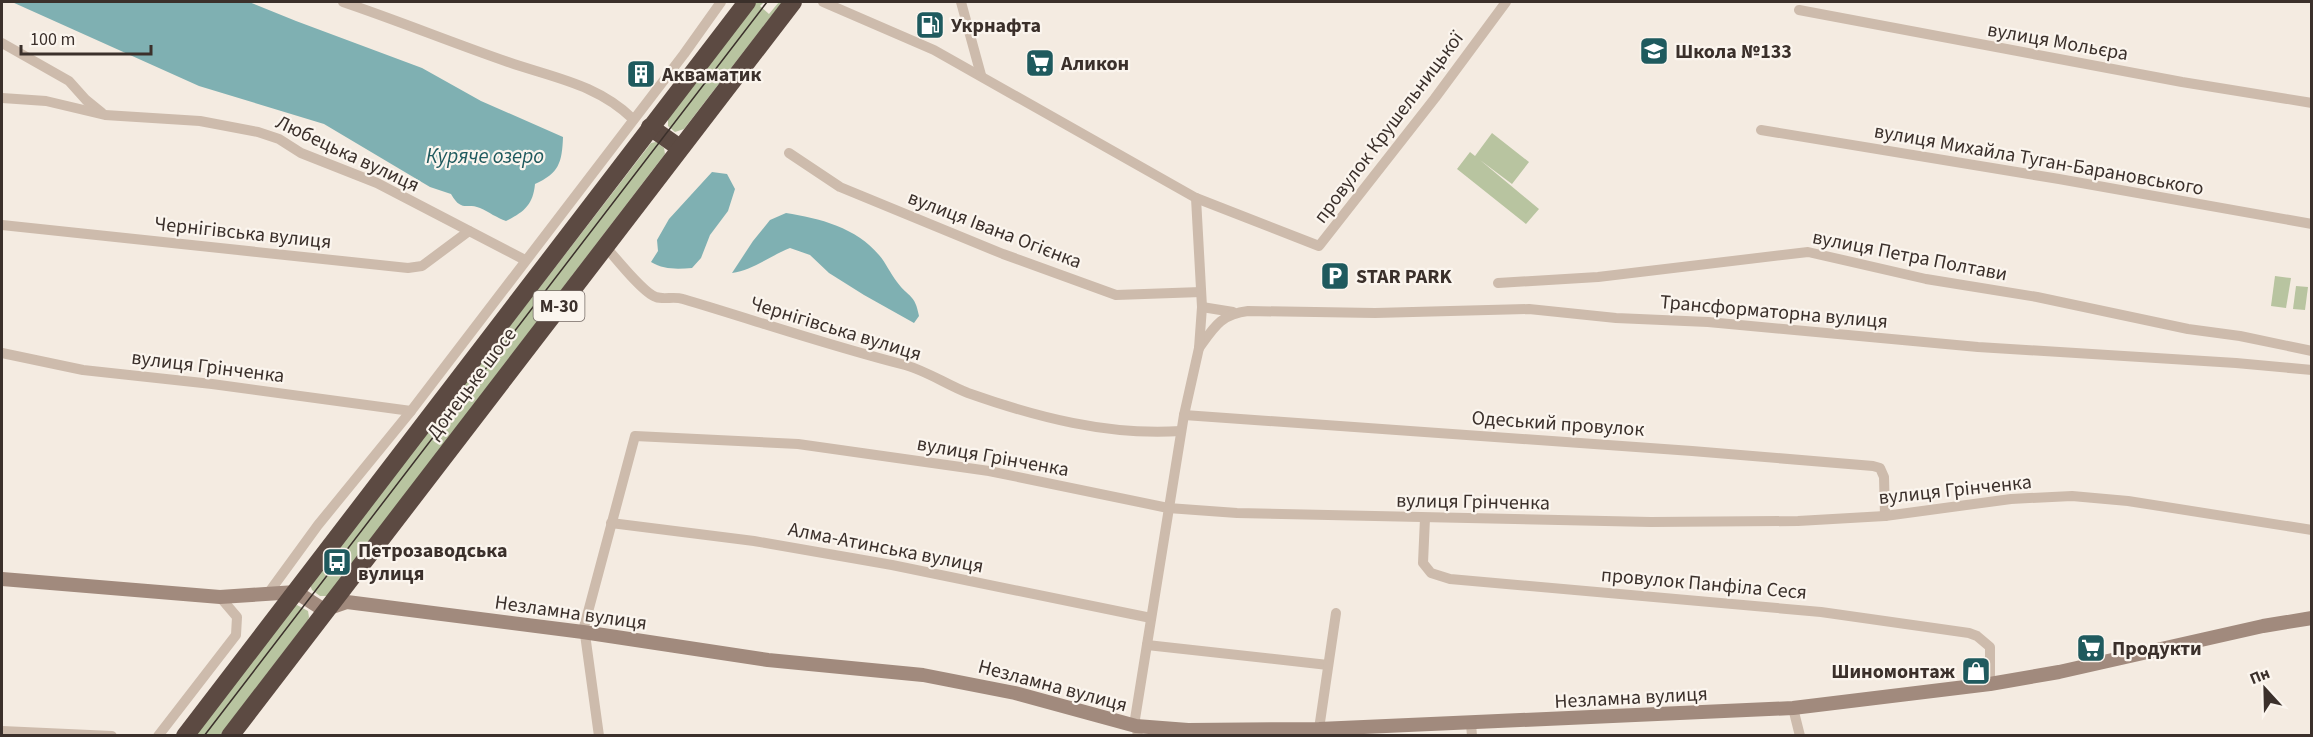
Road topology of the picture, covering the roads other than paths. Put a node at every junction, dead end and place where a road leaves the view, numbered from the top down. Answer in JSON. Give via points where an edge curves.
{"nodes":[{"id":1,"x":343,"y":2,"type":"edge"},
{"id":2,"x":721,"y":2,"type":"edge"},
{"id":3,"x":747,"y":2,"type":"edge"},
{"id":4,"x":792,"y":2,"type":"edge"},
{"id":5,"x":823,"y":2,"type":"edge"},
{"id":6,"x":961,"y":2,"type":"edge"},
{"id":7,"x":1506,"y":2,"type":"edge"},
{"id":8,"x":1799,"y":10,"type":"dead end"},
{"id":9,"x":2,"y":43,"type":"edge"},
{"id":10,"x":981,"y":75,"type":"junction"},
{"id":11,"x":2,"y":98,"type":"edge"},
{"id":12,"x":2312,"y":103,"type":"edge"},
{"id":13,"x":105,"y":115,"type":"junction"},
{"id":14,"x":633,"y":119,"type":"junction"},
{"id":15,"x":650,"y":127,"type":"junction"},
{"id":16,"x":1761,"y":130,"type":"dead end"},
{"id":17,"x":680,"y":148,"type":"junction"},
{"id":18,"x":789,"y":153,"type":"dead end"},
{"id":19,"x":1196,"y":198,"type":"junction"},
{"id":20,"x":2,"y":225,"type":"edge"},
{"id":21,"x":2312,"y":225,"type":"edge"},
{"id":22,"x":469,"y":231,"type":"junction"},
{"id":23,"x":536,"y":246,"type":"junction"},
{"id":24,"x":605,"y":246,"type":"junction"},
{"id":25,"x":551,"y":257,"type":"junction"},
{"id":26,"x":525,"y":260,"type":"junction"},
{"id":27,"x":1498,"y":283,"type":"dead end"},
{"id":28,"x":1201,"y":292,"type":"junction"},
{"id":29,"x":1202,"y":307,"type":"junction"},
{"id":30,"x":1233,"y":312,"type":"junction"},
{"id":31,"x":1199,"y":348,"type":"junction"},
{"id":32,"x":2312,"y":351,"type":"edge"},
{"id":33,"x":2,"y":353,"type":"edge"},
{"id":34,"x":2312,"y":370,"type":"edge"},
{"id":35,"x":411,"y":411,"type":"junction"},
{"id":36,"x":1184,"y":415,"type":"junction"},
{"id":37,"x":1181,"y":431,"type":"junction"},
{"id":38,"x":1168,"y":508,"type":"junction"},
{"id":39,"x":1885,"y":516,"type":"junction"},
{"id":40,"x":1425,"y":518,"type":"junction"},
{"id":41,"x":611,"y":523,"type":"junction"},
{"id":42,"x":2312,"y":530,"type":"edge"},
{"id":43,"x":2,"y":579,"type":"edge"},
{"id":44,"x":296,"y":592,"type":"junction"},
{"id":45,"x":267,"y":595,"type":"junction"},
{"id":46,"x":220,"y":597,"type":"junction"},
{"id":47,"x":324,"y":610,"type":"junction"},
{"id":48,"x":1336,"y":613,"type":"dead end"},
{"id":49,"x":1151,"y":618,"type":"junction"},
{"id":50,"x":2312,"y":618,"type":"edge"},
{"id":51,"x":583,"y":632,"type":"junction"},
{"id":52,"x":1147,"y":645,"type":"junction"},
{"id":53,"x":1328,"y":665,"type":"junction"},
{"id":54,"x":1990,"y":684,"type":"junction"},
{"id":55,"x":1793,"y":708,"type":"junction"},
{"id":56,"x":1319,"y":729,"type":"junction"},
{"id":57,"x":1471,"y":730,"type":"edge"},
{"id":58,"x":2,"y":731,"type":"edge"},
{"id":59,"x":1137,"y":731,"type":"edge"},
{"id":60,"x":112,"y":735,"type":"edge"},
{"id":61,"x":158,"y":735,"type":"edge"},
{"id":62,"x":185,"y":735,"type":"edge"},
{"id":63,"x":230,"y":735,"type":"edge"},
{"id":64,"x":599,"y":735,"type":"edge"},
{"id":65,"x":1800,"y":735,"type":"edge"}],
"edges":[{"from":1,"to":14,"type":"street","via":[[580,85],[607,97]]},
{"from":2,"to":14,"type":"street","name":"Донецьке шосе"},
{"from":3,"to":15,"type":"highway","name":"Донецьке шосе","number":"М-30"},
{"from":4,"to":17,"type":"highway","name":"Донецьке шосе","number":"М-30"},
{"from":5,"to":10,"type":"street"},
{"from":6,"to":10,"type":"street"},
{"from":7,"to":19,"type":"street","name":"провулок Крушельницької","via":[[1319,246]]},
{"from":8,"to":12,"type":"street","name":"вулиця Мольєра"},
{"from":9,"to":13,"type":"street","via":[[69,81]]},
{"from":10,"to":19,"type":"street"},
{"from":11,"to":13,"type":"street","name":"Любецька вулиця","via":[[46,101]]},
{"from":13,"to":22,"type":"street","name":"Любецька вулиця","via":[[200,121],[258,132],[376,183]]},
{"from":14,"to":23,"type":"street","name":"Донецьке шосе"},
{"from":15,"to":17,"type":"highway"},
{"from":15,"to":25,"type":"highway","name":"Донецьке шосе","number":"М-30"},
{"from":16,"to":21,"type":"street","name":"вулиця Михайла Туган-Барановського"},
{"from":17,"to":24,"type":"highway","name":"Донецьке шосе","number":"М-30"},
{"from":18,"to":28,"type":"street","name":"вулиця Івана Огієнка","via":[[840,187],[1116,295]]},
{"from":19,"to":28,"type":"street"},
{"from":20,"to":22,"type":"street","name":"Чернігівська вулиця","via":[[408,268],[422,266]]},
{"from":22,"to":26,"type":"street","name":"Любецька вулиця"},
{"from":23,"to":25,"type":"street"},
{"from":23,"to":26,"type":"street","name":"Донецьке шосе"},
{"from":24,"to":37,"type":"street","name":"Чернігівська вулиця","via":[[655,297],[680,297],[908,366],[966,392],[1058,421]]},
{"from":24,"to":47,"type":"highway","name":"Донецьке шосе","number":"М-30"},
{"from":25,"to":44,"type":"highway","name":"Донецьке шосе","number":"М-30"},
{"from":26,"to":35,"type":"street","name":"Донецьке шосе"},
{"from":27,"to":32,"type":"street","name":"вулиця Петра Полтави","via":[[1598,277],[1808,252],[1926,279]]},
{"from":28,"to":29,"type":"street"},
{"from":29,"to":30,"type":"street","name":"Трансформаторна вулиця"},
{"from":29,"to":31,"type":"street"},
{"from":30,"to":31,"type":"street"},
{"from":30,"to":34,"type":"street","name":"Трансформаторна вулиця","via":[[1529,309],[1978,347]]},
{"from":31,"to":36,"type":"street"},
{"from":33,"to":35,"type":"street","name":"вулиця Грінченка","via":[[83,370]]},
{"from":35,"to":45,"type":"street","name":"Донецьке шосе"},
{"from":36,"to":37,"type":"street"},
{"from":36,"to":39,"type":"street","name":"Одеський провулок","via":[[1873,466],[1880,468],[1884,477]]},
{"from":37,"to":38,"type":"street"},
{"from":38,"to":40,"type":"street","name":"вулиця Грінченка"},
{"from":38,"to":41,"type":"street","name":"вулиця Грінченка","via":[[989,471],[798,444],[635,436]]},
{"from":38,"to":49,"type":"street"},
{"from":39,"to":40,"type":"street","name":"вулиця Грінченка","via":[[1662,522]]},
{"from":39,"to":42,"type":"street","name":"вулиця Грінченка","via":[[2011,499],[2072,496]]},
{"from":40,"to":54,"type":"street","name":"провулок Панфіла Сеся","via":[[1423,563],[1431,573],[1450,579],[1821,612],[1969,633],[1990,647]]},
{"from":41,"to":49,"type":"street","name":"Алма-Атинська вулиця","via":[[754,541],[881,563]]},
{"from":41,"to":51,"type":"street"},
{"from":43,"to":46,"type":"street"},
{"from":44,"to":45,"type":"street"},
{"from":44,"to":47,"type":"street"},
{"from":44,"to":62,"type":"highway","name":"Донецьке шосе","number":"М-30"},
{"from":45,"to":46,"type":"street"},
{"from":46,"to":61,"type":"street","via":[[237,617],[236,635]]},
{"from":47,"to":51,"type":"street","name":"Незламна вулиця","via":[[347,602]]},
{"from":47,"to":63,"type":"highway","name":"Донецьке шосе","number":"М-30"},
{"from":48,"to":53,"type":"street"},
{"from":49,"to":52,"type":"street"},
{"from":50,"to":54,"type":"street","name":"Незламна вулиця"},
{"from":51,"to":59,"type":"street","name":"Незламна вулиця","via":[[768,660],[942,678],[1015,693]]},
{"from":51,"to":64,"type":"street"},
{"from":52,"to":53,"type":"street"},
{"from":52,"to":59,"type":"street","via":[[1135,719]]},
{"from":53,"to":56,"type":"street"},
{"from":54,"to":55,"type":"street","name":"Незламна вулиця"},
{"from":55,"to":57,"type":"street","name":"Незламна вулиця"},
{"from":55,"to":65,"type":"street"},
{"from":56,"to":57,"type":"street","name":"Незламна вулиця"},
{"from":56,"to":59,"type":"street","name":"Незламна вулиця"},
{"from":58,"to":60,"type":"street"}]}
